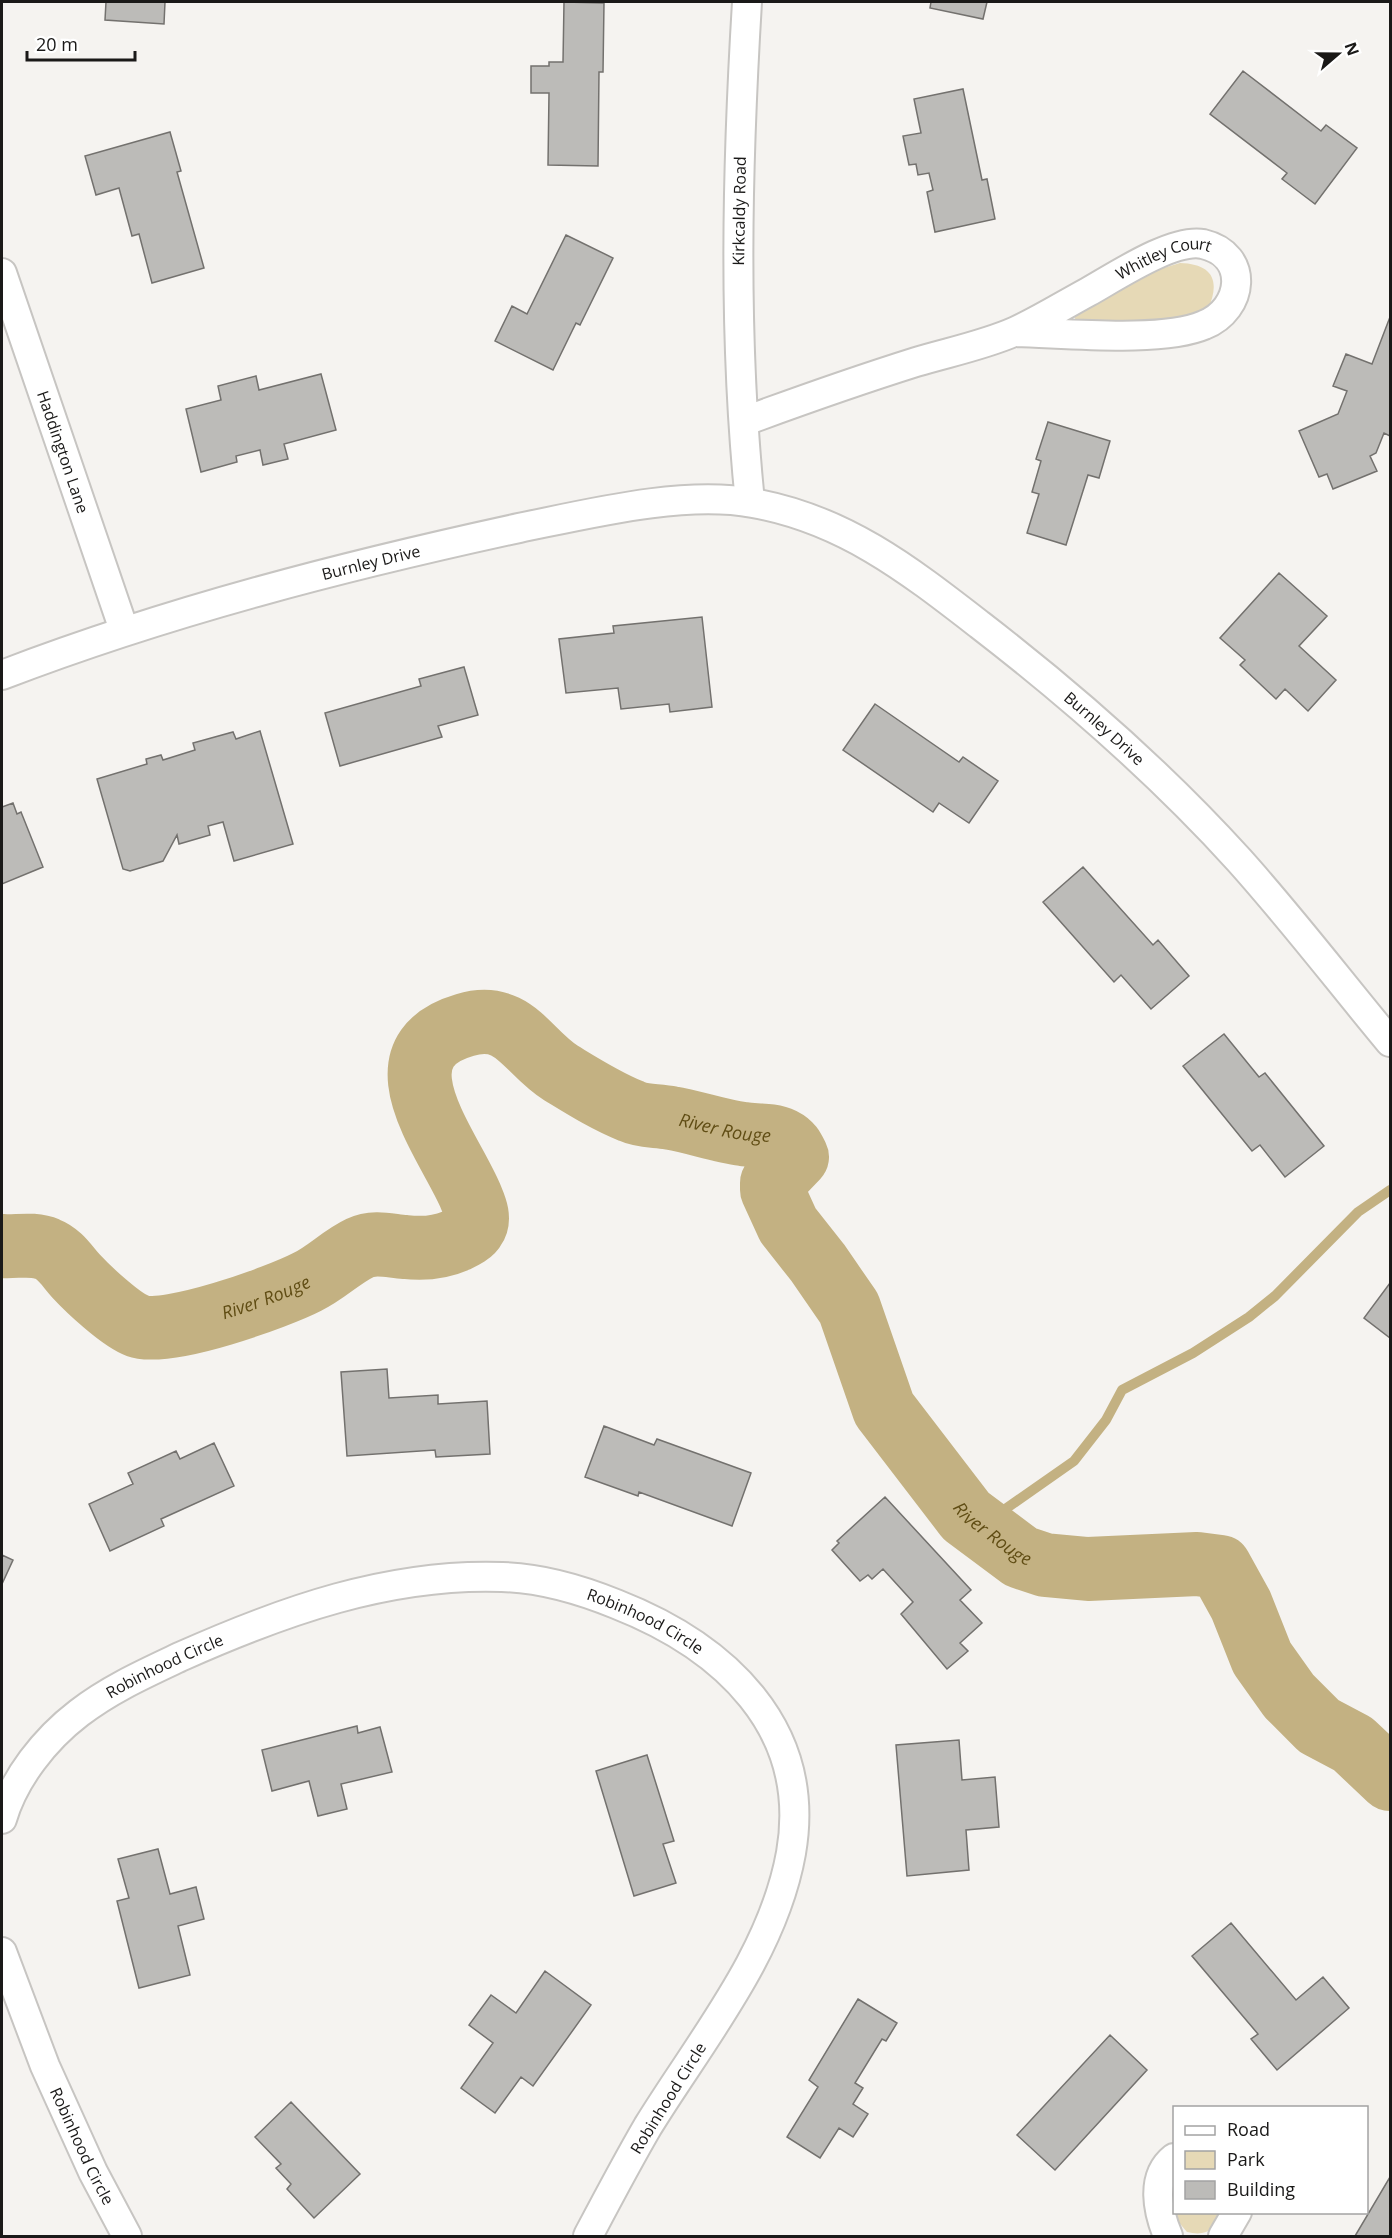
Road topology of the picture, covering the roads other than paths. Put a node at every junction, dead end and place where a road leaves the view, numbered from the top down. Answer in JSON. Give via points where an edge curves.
{"nodes":[{"id":1,"x":747,"y":2,"type":"edge"},
{"id":2,"x":2,"y":273,"type":"edge"},
{"id":3,"x":1015,"y":332,"type":"junction"},
{"id":4,"x":745,"y":421,"type":"junction"},
{"id":5,"x":750,"y":502,"type":"junction"},
{"id":6,"x":124,"y":630,"type":"junction"},
{"id":7,"x":2,"y":675,"type":"edge"},
{"id":8,"x":1390,"y":1042,"type":"edge"},
{"id":9,"x":2,"y":1819,"type":"edge"},
{"id":10,"x":2,"y":1952,"type":"edge"},
{"id":11,"x":1173,"y":2160,"type":"edge"},
{"id":12,"x":1236,"y":2214,"type":"edge"},
{"id":13,"x":127,"y":2236,"type":"edge"},
{"id":14,"x":588,"y":2236,"type":"edge"},
{"id":15,"x":1168,"y":2236,"type":"edge"},
{"id":16,"x":1223,"y":2236,"type":"edge"}],
"edges":[{"from":1,"to":4,"type":"street","name":"Kirkcaldy Road","via":[[738,214]]},
{"from":2,"to":6,"type":"street","name":"Haddington Lane"},
{"from":3,"to":3,"type":"street","name":"Whitley Court","via":[[1147,260],[1188,244],[1217,249],[1228,256],[1236,270],[1235,293],[1225,313],[1185,331]]},
{"from":3,"to":4,"type":"street","name":"Whitley Court"},
{"from":4,"to":5,"type":"street"},
{"from":5,"to":6,"type":"street","name":"Burnley Drive","via":[[678,500],[567,518],[390,556]]},
{"from":5,"to":8,"type":"street","name":"Burnley Drive","via":[[816,519],[869,544],[1024,660],[1097,722],[1241,862]]},
{"from":6,"to":7,"type":"street","name":"Burnley Drive"},
{"from":9,"to":14,"type":"street","name":"Robinhood Circle","via":[[16,1785],[38,1753],[69,1721],[100,1698],[220,1640],[350,1594],[396,1583],[501,1576],[542,1580],[634,1611],[671,1628],[708,1652],[755,1700],[783,1749],[791,1777],[794,1812],[791,1851],[782,1889],[750,1963],[647,2128]]},
{"from":10,"to":13,"type":"street","name":"Robinhood Circle","via":[[45,2066]]},
{"from":11,"to":15,"type":"street","via":[[1162,2177],[1158,2196],[1158,2214]]},
{"from":12,"to":16,"type":"street"}]}
